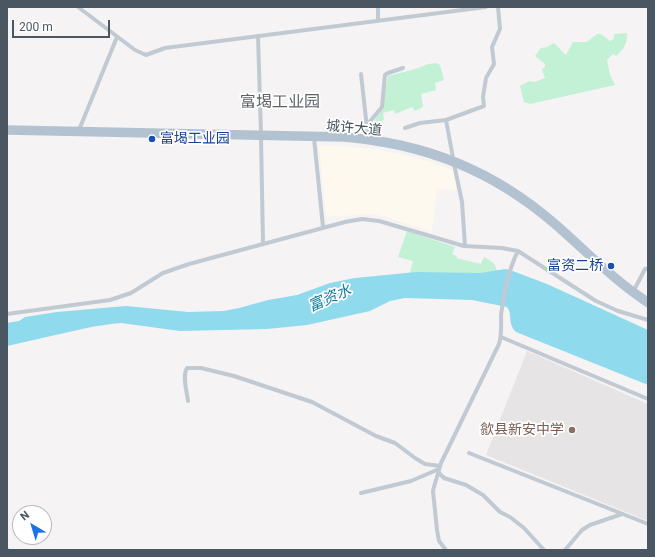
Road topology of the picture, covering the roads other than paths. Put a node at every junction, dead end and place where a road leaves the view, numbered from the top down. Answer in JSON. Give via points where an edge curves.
{"nodes":[{"id":1,"x":78,"y":7,"type":"edge"},
{"id":2,"x":378,"y":7,"type":"edge"},
{"id":3,"x":486,"y":7,"type":"edge"},
{"id":4,"x":498,"y":7,"type":"edge"},
{"id":5,"x":378,"y":21,"type":"junction"},
{"id":6,"x":258,"y":36,"type":"junction"},
{"id":7,"x":117,"y":37,"type":"junction"},
{"id":8,"x":403,"y":68,"type":"dead end"},
{"id":9,"x":361,"y":74,"type":"dead end"},
{"id":10,"x":446,"y":120,"type":"junction"},
{"id":11,"x":367,"y":125,"type":"junction"},
{"id":12,"x":7,"y":128,"type":"edge"},
{"id":13,"x":405,"y":128,"type":"dead end"},
{"id":14,"x":78,"y":130,"type":"junction"},
{"id":15,"x":7,"y":132,"type":"edge"},
{"id":16,"x":261,"y":135,"type":"junction"},
{"id":17,"x":368,"y":137,"type":"junction"},
{"id":18,"x":314,"y":138,"type":"junction"},
{"id":19,"x":453,"y":161,"type":"junction"},
{"id":20,"x":323,"y":228,"type":"junction"},
{"id":21,"x":263,"y":244,"type":"junction"},
{"id":22,"x":465,"y":246,"type":"junction"},
{"id":23,"x":518,"y":251,"type":"junction"},
{"id":24,"x":648,"y":269,"type":"edge"},
{"id":25,"x":634,"y":290,"type":"junction"},
{"id":26,"x":648,"y":300,"type":"edge"},
{"id":27,"x":648,"y":305,"type":"edge"},
{"id":28,"x":7,"y":314,"type":"edge"},
{"id":29,"x":648,"y":320,"type":"edge"},
{"id":30,"x":501,"y":337,"type":"junction"},
{"id":31,"x":648,"y":399,"type":"edge"},
{"id":32,"x":188,"y":401,"type":"dead end"},
{"id":33,"x":469,"y":453,"type":"dead end"},
{"id":34,"x":439,"y":469,"type":"junction"},
{"id":35,"x":361,"y":493,"type":"dead end"},
{"id":36,"x":622,"y":514,"type":"junction"},
{"id":37,"x":648,"y":524,"type":"edge"},
{"id":38,"x":446,"y":550,"type":"edge"},
{"id":39,"x":544,"y":550,"type":"edge"},
{"id":40,"x":565,"y":550,"type":"edge"}],
"edges":[{"from":1,"to":7,"type":"street"},
{"from":2,"to":5,"type":"street"},
{"from":3,"to":5,"type":"street"},
{"from":4,"to":10,"type":"street","via":[[500,29],[492,47],[494,64],[486,78],[484,106]]},
{"from":5,"to":6,"type":"street"},
{"from":6,"to":7,"type":"street","via":[[165,48],[146,54]]},
{"from":6,"to":16,"type":"street"},
{"from":7,"to":14,"type":"street"},
{"from":8,"to":11,"type":"street","via":[[385,76],[382,107]]},
{"from":9,"to":11,"type":"street"},
{"from":10,"to":13,"type":"street","via":[[420,123]]},
{"from":10,"to":19,"type":"street"},
{"from":11,"to":17,"type":"street"},
{"from":12,"to":14,"type":"main road","name":"城许大道"},
{"from":14,"to":16,"type":"main road","name":"城许大道"},
{"from":15,"to":16,"type":"main road","name":"城许大道"},
{"from":16,"to":17,"type":"main road","name":"城许大道"},
{"from":16,"to":18,"type":"main road","name":"城许大道"},
{"from":16,"to":21,"type":"street"},
{"from":17,"to":19,"type":"main road","name":"城许大道","via":[[415,146]]},
{"from":18,"to":19,"type":"main road","name":"城许大道","via":[[387,144]]},
{"from":18,"to":20,"type":"street"},
{"from":19,"to":22,"type":"street","via":[[462,202]]},
{"from":19,"to":25,"type":"main road","name":"城许大道","via":[[487,174],[526,199]]},
{"from":19,"to":27,"type":"main road","name":"城许大道","via":[[524,202],[623,287]]},
{"from":20,"to":21,"type":"street"},
{"from":20,"to":22,"type":"street","via":[[351,220],[372,220]]},
{"from":21,"to":28,"type":"street","via":[[178,267],[110,300]]},
{"from":22,"to":23,"type":"street"},
{"from":23,"to":29,"type":"street","via":[[596,301]]},
{"from":23,"to":30,"type":"street","via":[[510,269],[502,307]]},
{"from":24,"to":25,"type":"street"},
{"from":25,"to":26,"type":"main road","name":"城许大道"},
{"from":30,"to":31,"type":"street"},
{"from":30,"to":34,"type":"street"},
{"from":32,"to":34,"type":"street","via":[[185,377],[187,368],[201,368],[236,377],[312,402],[376,436],[395,443],[425,464]]},
{"from":33,"to":36,"type":"street"},
{"from":34,"to":35,"type":"street","via":[[411,481]]},
{"from":34,"to":38,"type":"street","via":[[432,490],[439,541]]},
{"from":34,"to":39,"type":"street","via":[[444,478],[466,485],[483,495],[500,512],[524,528]]},
{"from":36,"to":37,"type":"street"},
{"from":36,"to":40,"type":"street","via":[[582,530]]}]}
